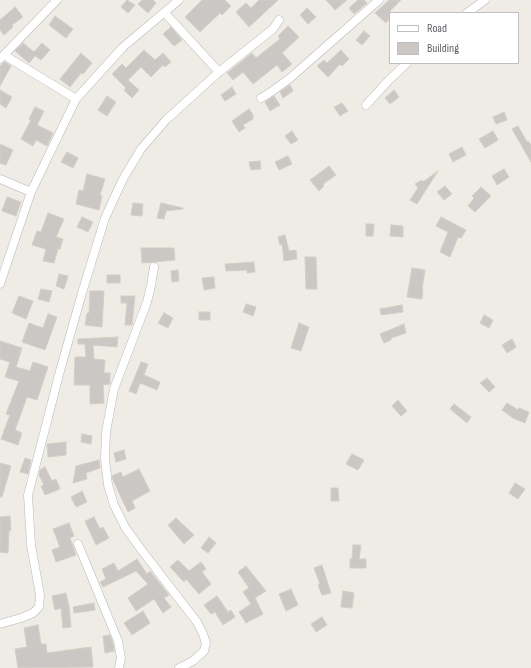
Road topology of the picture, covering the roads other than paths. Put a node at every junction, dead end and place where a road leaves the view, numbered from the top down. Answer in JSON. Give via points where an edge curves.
{"nodes":[{"id":1,"x":57,"y":0,"type":"edge"},
{"id":2,"x":179,"y":0,"type":"edge"},
{"id":3,"x":379,"y":0,"type":"edge"},
{"id":4,"x":485,"y":0,"type":"edge"},
{"id":5,"x":468,"y":12,"type":"edge"},
{"id":6,"x":165,"y":13,"type":"junction"},
{"id":7,"x":280,"y":20,"type":"dead end"},
{"id":8,"x":2,"y":57,"type":"edge"},
{"id":9,"x":406,"y":64,"type":"edge"},
{"id":10,"x":220,"y":72,"type":"junction"},
{"id":11,"x":261,"y":98,"type":"dead end"},
{"id":12,"x":76,"y":99,"type":"junction"},
{"id":13,"x":366,"y":105,"type":"dead end"},
{"id":14,"x":0,"y":179,"type":"edge"},
{"id":15,"x":31,"y":192,"type":"junction"},
{"id":16,"x":154,"y":267,"type":"dead end"},
{"id":17,"x":0,"y":284,"type":"edge"},
{"id":18,"x":78,"y":544,"type":"dead end"},
{"id":19,"x":0,"y":624,"type":"edge"},
{"id":20,"x":119,"y":668,"type":"edge"},
{"id":21,"x":179,"y":668,"type":"edge"}],
"edges":[{"from":1,"to":8,"type":"street"},
{"from":2,"to":6,"type":"street"},
{"from":3,"to":11,"type":"street","via":[[289,79]]},
{"from":4,"to":5,"type":"street"},
{"from":6,"to":10,"type":"street"},
{"from":6,"to":12,"type":"street","via":[[123,47]]},
{"from":7,"to":10,"type":"street"},
{"from":8,"to":12,"type":"street"},
{"from":9,"to":13,"type":"street"},
{"from":10,"to":19,"type":"street","via":[[166,120],[141,149],[123,179],[105,218],[60,371],[28,495],[31,545],[40,595],[39,607],[33,613]]},
{"from":12,"to":15,"type":"street"},
{"from":14,"to":15,"type":"street"},
{"from":15,"to":17,"type":"street"},
{"from":16,"to":21,"type":"street","via":[[147,302],[114,389],[106,432],[105,460],[108,485],[125,526],[197,622],[203,634],[206,643],[204,651],[193,661]]},
{"from":18,"to":20,"type":"street","via":[[118,641],[121,658]]}]}
